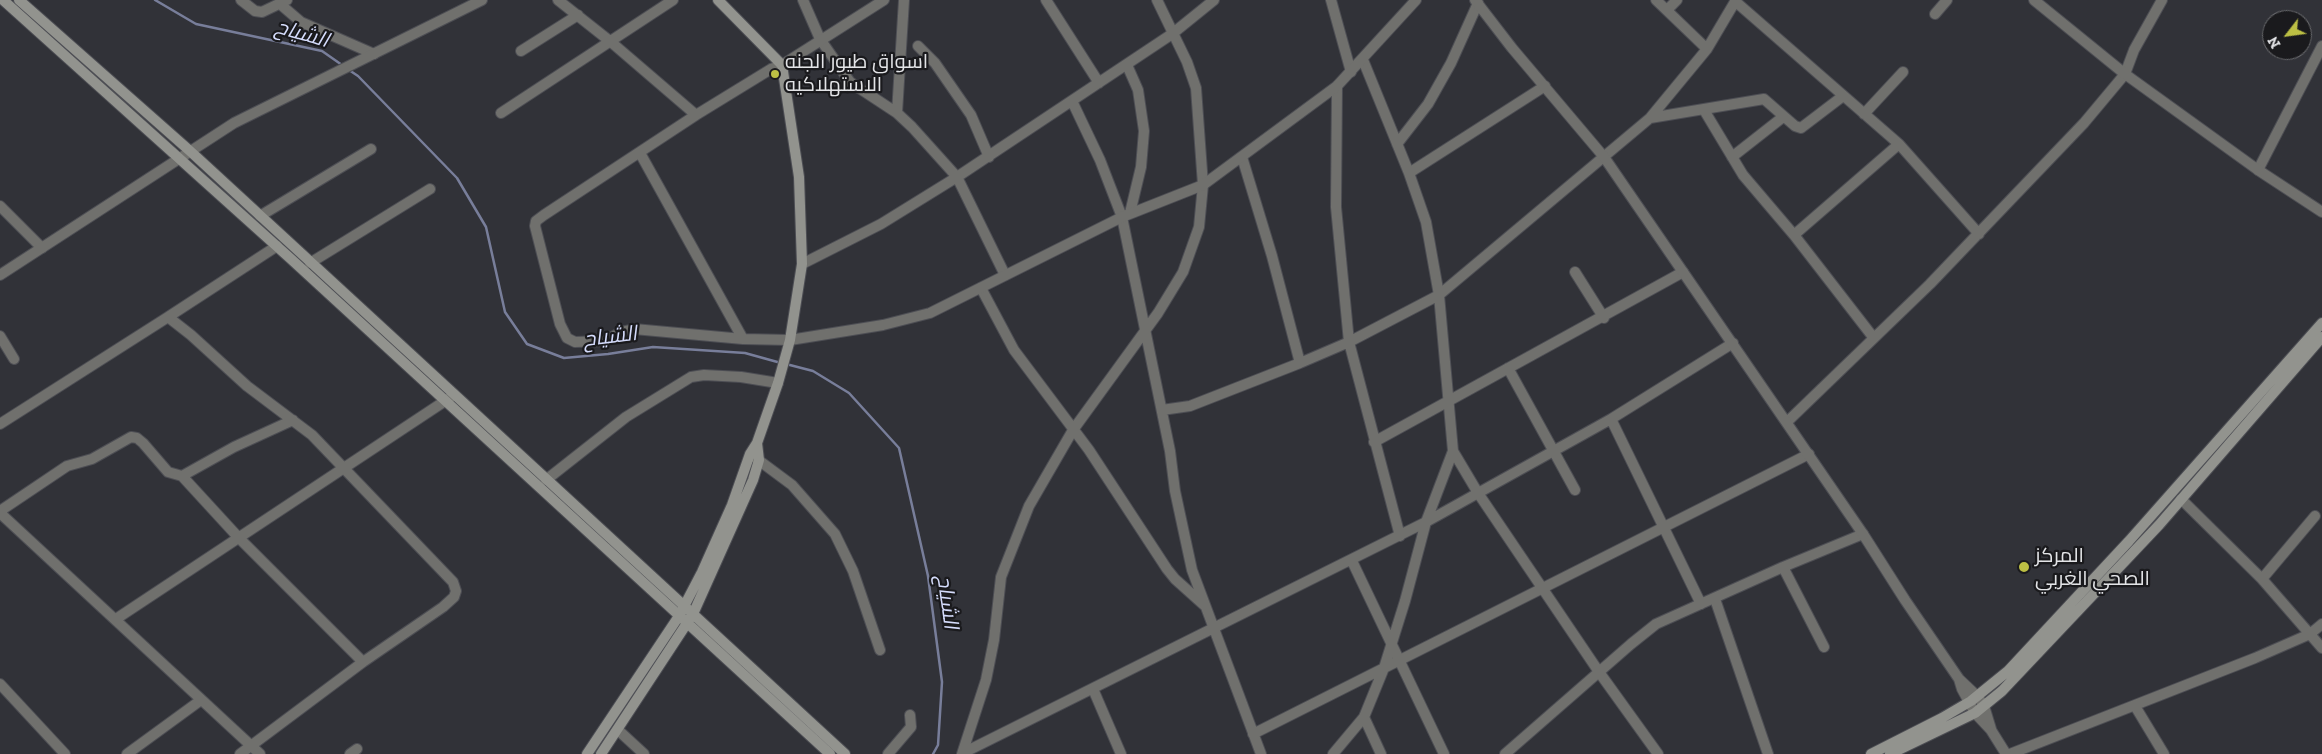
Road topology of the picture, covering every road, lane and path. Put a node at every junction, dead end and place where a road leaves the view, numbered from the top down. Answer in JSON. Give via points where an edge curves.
{"nodes":[{"id":1,"x":3,"y":0,"type":"edge"},
{"id":2,"x":19,"y":0,"type":"edge"},
{"id":3,"x":241,"y":0,"type":"edge"},
{"id":4,"x":482,"y":0,"type":"edge"},
{"id":5,"x":558,"y":0,"type":"edge"},
{"id":6,"x":673,"y":0,"type":"edge"},
{"id":7,"x":718,"y":0,"type":"edge"},
{"id":8,"x":803,"y":0,"type":"edge"},
{"id":9,"x":872,"y":0,"type":"edge"},
{"id":10,"x":884,"y":0,"type":"edge"},
{"id":11,"x":904,"y":0,"type":"edge"},
{"id":12,"x":1046,"y":0,"type":"edge"},
{"id":13,"x":1157,"y":0,"type":"edge"},
{"id":14,"x":1214,"y":0,"type":"edge"},
{"id":15,"x":1331,"y":0,"type":"edge"},
{"id":16,"x":1416,"y":0,"type":"edge"},
{"id":17,"x":1656,"y":0,"type":"edge"},
{"id":18,"x":1676,"y":0,"type":"edge"},
{"id":19,"x":1947,"y":0,"type":"edge"},
{"id":20,"x":2034,"y":0,"type":"edge"},
{"id":21,"x":2162,"y":0,"type":"edge"},
{"id":22,"x":1736,"y":1,"type":"edge"},
{"id":23,"x":283,"y":2,"type":"edge"},
{"id":24,"x":1476,"y":2,"type":"edge"},
{"id":25,"x":1667,"y":10,"type":"junction"},
{"id":26,"x":1935,"y":14,"type":"dead end"},
{"id":27,"x":578,"y":15,"type":"junction"},
{"id":28,"x":1172,"y":34,"type":"junction"},
{"id":29,"x":819,"y":36,"type":"junction"},
{"id":30,"x":611,"y":42,"type":"junction"},
{"id":31,"x":918,"y":46,"type":"dead end"},
{"id":32,"x":2322,"y":46,"type":"edge"},
{"id":33,"x":1707,"y":48,"type":"junction"},
{"id":34,"x":522,"y":51,"type":"dead end"},
{"id":35,"x":374,"y":54,"type":"junction"},
{"id":36,"x":1363,"y":60,"type":"junction"},
{"id":37,"x":780,"y":62,"type":"junction"},
{"id":38,"x":1127,"y":64,"type":"junction"},
{"id":39,"x":1351,"y":72,"type":"junction"},
{"id":40,"x":1903,"y":72,"type":"dead end"},
{"id":41,"x":2125,"y":74,"type":"junction"},
{"id":42,"x":1099,"y":84,"type":"junction"},
{"id":43,"x":1337,"y":86,"type":"junction"},
{"id":44,"x":1545,"y":86,"type":"junction"},
{"id":45,"x":1843,"y":96,"type":"junction"},
{"id":46,"x":1072,"y":101,"type":"junction"},
{"id":47,"x":1704,"y":110,"type":"junction"},
{"id":48,"x":501,"y":113,"type":"dead end"},
{"id":49,"x":897,"y":113,"type":"junction"},
{"id":50,"x":1864,"y":114,"type":"junction"},
{"id":51,"x":696,"y":116,"type":"junction"},
{"id":52,"x":1783,"y":117,"type":"junction"},
{"id":53,"x":1650,"y":118,"type":"junction"},
{"id":54,"x":1397,"y":144,"type":"junction"},
{"id":55,"x":1899,"y":144,"type":"junction"},
{"id":56,"x":371,"y":149,"type":"dead end"},
{"id":57,"x":190,"y":152,"type":"junction"},
{"id":58,"x":640,"y":153,"type":"junction"},
{"id":59,"x":989,"y":156,"type":"junction"},
{"id":60,"x":1604,"y":157,"type":"junction"},
{"id":61,"x":1732,"y":157,"type":"junction"},
{"id":62,"x":1242,"y":158,"type":"junction"},
{"id":63,"x":178,"y":160,"type":"junction"},
{"id":64,"x":2258,"y":170,"type":"junction"},
{"id":65,"x":1409,"y":173,"type":"junction"},
{"id":66,"x":957,"y":177,"type":"junction"},
{"id":67,"x":1203,"y":185,"type":"junction"},
{"id":68,"x":430,"y":189,"type":"dead end"},
{"id":69,"x":0,"y":206,"type":"edge"},
{"id":70,"x":2322,"y":212,"type":"edge"},
{"id":71,"x":1126,"y":215,"type":"junction"},
{"id":72,"x":260,"y":216,"type":"junction"},
{"id":73,"x":1979,"y":234,"type":"junction"},
{"id":74,"x":1794,"y":235,"type":"junction"},
{"id":75,"x":277,"y":246,"type":"junction"},
{"id":76,"x":42,"y":248,"type":"junction"},
{"id":77,"x":310,"y":263,"type":"junction"},
{"id":78,"x":802,"y":264,"type":"junction"},
{"id":79,"x":1575,"y":272,"type":"dead end"},
{"id":80,"x":1684,"y":272,"type":"junction"},
{"id":81,"x":0,"y":275,"type":"edge"},
{"id":82,"x":1005,"y":275,"type":"junction"},
{"id":83,"x":981,"y":288,"type":"junction"},
{"id":84,"x":1439,"y":295,"type":"junction"},
{"id":85,"x":168,"y":317,"type":"junction"},
{"id":86,"x":1604,"y":318,"type":"junction"},
{"id":87,"x":1145,"y":331,"type":"junction"},
{"id":88,"x":2320,"y":332,"type":"edge"},
{"id":89,"x":0,"y":336,"type":"edge"},
{"id":90,"x":1873,"y":337,"type":"junction"},
{"id":91,"x":743,"y":339,"type":"junction"},
{"id":92,"x":1349,"y":342,"type":"junction"},
{"id":93,"x":1733,"y":343,"type":"junction"},
{"id":94,"x":789,"y":344,"type":"junction"},
{"id":95,"x":14,"y":359,"type":"dead end"},
{"id":96,"x":1300,"y":363,"type":"junction"},
{"id":97,"x":1508,"y":368,"type":"junction"},
{"id":98,"x":779,"y":380,"type":"junction"},
{"id":99,"x":454,"y":395,"type":"junction"},
{"id":100,"x":445,"y":402,"type":"junction"},
{"id":101,"x":1447,"y":402,"type":"junction"},
{"id":102,"x":1162,"y":410,"type":"junction"},
{"id":103,"x":1611,"y":419,"type":"junction"},
{"id":104,"x":292,"y":420,"type":"junction"},
{"id":105,"x":1788,"y":421,"type":"junction"},
{"id":106,"x":0,"y":424,"type":"edge"},
{"id":107,"x":1073,"y":430,"type":"junction"},
{"id":108,"x":1374,"y":442,"type":"junction"},
{"id":109,"x":758,"y":443,"type":"junction"},
{"id":110,"x":1553,"y":450,"type":"junction"},
{"id":111,"x":1453,"y":451,"type":"junction"},
{"id":112,"x":750,"y":454,"type":"junction"},
{"id":113,"x":1809,"y":454,"type":"junction"},
{"id":114,"x":760,"y":460,"type":"junction"},
{"id":115,"x":343,"y":468,"type":"junction"},
{"id":116,"x":182,"y":476,"type":"junction"},
{"id":117,"x":546,"y":480,"type":"junction"},
{"id":118,"x":1575,"y":490,"type":"dead end"},
{"id":119,"x":1478,"y":493,"type":"junction"},
{"id":120,"x":2181,"y":499,"type":"junction"},
{"id":121,"x":0,"y":512,"type":"edge"},
{"id":122,"x":2315,"y":516,"type":"dead end"},
{"id":123,"x":1426,"y":522,"type":"junction"},
{"id":124,"x":1665,"y":528,"type":"junction"},
{"id":125,"x":1863,"y":534,"type":"junction"},
{"id":126,"x":1400,"y":536,"type":"junction"},
{"id":127,"x":238,"y":537,"type":"junction"},
{"id":128,"x":1352,"y":560,"type":"junction"},
{"id":129,"x":1783,"y":567,"type":"junction"},
{"id":130,"x":2262,"y":579,"type":"junction"},
{"id":131,"x":1543,"y":588,"type":"junction"},
{"id":132,"x":1715,"y":599,"type":"junction"},
{"id":133,"x":1701,"y":604,"type":"junction"},
{"id":134,"x":1204,"y":605,"type":"junction"},
{"id":135,"x":684,"y":606,"type":"junction"},
{"id":136,"x":679,"y":616,"type":"junction"},
{"id":137,"x":690,"y":619,"type":"junction"},
{"id":138,"x":116,"y":620,"type":"junction"},
{"id":139,"x":2322,"y":624,"type":"edge"},
{"id":140,"x":1214,"y":627,"type":"junction"},
{"id":141,"x":2310,"y":634,"type":"junction"},
{"id":142,"x":1391,"y":646,"type":"junction"},
{"id":143,"x":1824,"y":647,"type":"dead end"},
{"id":144,"x":2322,"y":648,"type":"edge"},
{"id":145,"x":880,"y":650,"type":"dead end"},
{"id":146,"x":1399,"y":661,"type":"junction"},
{"id":147,"x":363,"y":662,"type":"junction"},
{"id":148,"x":1384,"y":668,"type":"junction"},
{"id":149,"x":1599,"y":672,"type":"junction"},
{"id":150,"x":0,"y":684,"type":"edge"},
{"id":151,"x":1093,"y":689,"type":"junction"},
{"id":152,"x":200,"y":700,"type":"junction"},
{"id":153,"x":1973,"y":700,"type":"junction"},
{"id":154,"x":1984,"y":706,"type":"junction"},
{"id":155,"x":2135,"y":706,"type":"junction"},
{"id":156,"x":1975,"y":713,"type":"junction"},
{"id":157,"x":910,"y":715,"type":"dead end"},
{"id":158,"x":1364,"y":717,"type":"junction"},
{"id":159,"x":618,"y":730,"type":"junction"},
{"id":160,"x":1991,"y":730,"type":"junction"},
{"id":161,"x":1253,"y":734,"type":"junction"},
{"id":162,"x":251,"y":747,"type":"junction"},
{"id":163,"x":66,"y":754,"type":"edge"},
{"id":164,"x":127,"y":754,"type":"edge"},
{"id":165,"x":240,"y":754,"type":"edge"},
{"id":166,"x":260,"y":754,"type":"edge"},
{"id":167,"x":587,"y":754,"type":"edge"},
{"id":168,"x":601,"y":754,"type":"edge"},
{"id":169,"x":644,"y":754,"type":"edge"},
{"id":170,"x":830,"y":754,"type":"edge"},
{"id":171,"x":845,"y":754,"type":"edge"},
{"id":172,"x":888,"y":754,"type":"edge"},
{"id":173,"x":962,"y":754,"type":"edge"},
{"id":174,"x":1121,"y":754,"type":"edge"},
{"id":175,"x":1261,"y":754,"type":"edge"},
{"id":176,"x":1333,"y":754,"type":"edge"},
{"id":177,"x":1381,"y":754,"type":"edge"},
{"id":178,"x":1444,"y":754,"type":"edge"},
{"id":179,"x":1505,"y":754,"type":"edge"},
{"id":180,"x":1658,"y":754,"type":"edge"},
{"id":181,"x":1768,"y":754,"type":"edge"},
{"id":182,"x":1871,"y":754,"type":"edge"},
{"id":183,"x":1890,"y":754,"type":"edge"},
{"id":184,"x":2006,"y":754,"type":"edge"},
{"id":185,"x":2010,"y":754,"type":"edge"},
{"id":186,"x":2164,"y":754,"type":"edge"}],
"edges":[{"from":1,"to":63,"type":"main road"},
{"from":2,"to":57,"type":"main road"},
{"from":3,"to":23,"type":"street","via":[[255,11],[262,12]]},
{"from":4,"to":35,"type":"street"},
{"from":5,"to":27,"type":"street"},
{"from":6,"to":30,"type":"street"},
{"from":7,"to":37,"type":"main road"},
{"from":8,"to":29,"type":"street"},
{"from":9,"to":29,"type":"street"},
{"from":10,"to":29,"type":"street"},
{"from":11,"to":49,"type":"street"},
{"from":12,"to":42,"type":"street"},
{"from":13,"to":28,"type":"street"},
{"from":14,"to":28,"type":"street"},
{"from":15,"to":39,"type":"street"},
{"from":16,"to":36,"type":"street"},
{"from":17,"to":25,"type":"street"},
{"from":18,"to":25,"type":"street"},
{"from":19,"to":26,"type":"street"},
{"from":20,"to":41,"type":"street"},
{"from":21,"to":41,"type":"street","via":[[2134,50]]},
{"from":22,"to":33,"type":"street"},
{"from":22,"to":45,"type":"street"},
{"from":23,"to":35,"type":"street","via":[[301,22]]},
{"from":24,"to":44,"type":"street"},
{"from":24,"to":54,"type":"street","via":[[1451,63],[1428,104]]},
{"from":25,"to":33,"type":"street"},
{"from":27,"to":30,"type":"street"},
{"from":27,"to":34,"type":"street"},
{"from":28,"to":38,"type":"street"},
{"from":28,"to":67,"type":"street","via":[[1196,88]]},
{"from":29,"to":37,"type":"street"},
{"from":29,"to":49,"type":"street","via":[[850,82]]},
{"from":30,"to":48,"type":"street"},
{"from":30,"to":51,"type":"street"},
{"from":31,"to":59,"type":"street","via":[[935,62],[971,115]]},
{"from":32,"to":64,"type":"street"},
{"from":33,"to":53,"type":"street"},
{"from":35,"to":57,"type":"street","via":[[234,123]]},
{"from":36,"to":39,"type":"street"},
{"from":36,"to":54,"type":"street"},
{"from":37,"to":51,"type":"street"},
{"from":37,"to":78,"type":"main road","via":[[799,177]]},
{"from":38,"to":42,"type":"street"},
{"from":38,"to":71,"type":"street","via":[[1138,90],[1144,131],[1142,167]]},
{"from":39,"to":43,"type":"street"},
{"from":40,"to":50,"type":"street"},
{"from":41,"to":64,"type":"street"},
{"from":41,"to":73,"type":"street","via":[[2084,123]]},
{"from":42,"to":46,"type":"street"},
{"from":43,"to":62,"type":"street"},
{"from":43,"to":92,"type":"street","via":[[1336,207]]},
{"from":44,"to":60,"type":"street"},
{"from":44,"to":65,"type":"street"},
{"from":45,"to":50,"type":"street"},
{"from":45,"to":52,"type":"street","via":[[1801,128]]},
{"from":46,"to":59,"type":"street"},
{"from":46,"to":71,"type":"street"},
{"from":47,"to":52,"type":"street","via":[[1764,99]]},
{"from":47,"to":53,"type":"street"},
{"from":47,"to":61,"type":"street"},
{"from":49,"to":66,"type":"street"},
{"from":50,"to":55,"type":"street"},
{"from":51,"to":58,"type":"street"},
{"from":52,"to":61,"type":"street"},
{"from":53,"to":60,"type":"street"},
{"from":54,"to":65,"type":"street"},
{"from":55,"to":73,"type":"street"},
{"from":55,"to":74,"type":"street"},
{"from":56,"to":72,"type":"street"},
{"from":57,"to":63,"type":"street"},
{"from":57,"to":72,"type":"main road"},
{"from":58,"to":91,"type":"street"},
{"from":58,"to":91,"type":"street","via":[[536,221],[567,338],[585,343],[604,341],[634,329]]},
{"from":59,"to":66,"type":"street"},
{"from":60,"to":80,"type":"street"},
{"from":60,"to":84,"type":"street"},
{"from":61,"to":74,"type":"street"},
{"from":62,"to":67,"type":"street"},
{"from":62,"to":96,"type":"street"},
{"from":63,"to":75,"type":"main road"},
{"from":63,"to":76,"type":"street"},
{"from":64,"to":70,"type":"street"},
{"from":65,"to":84,"type":"street","via":[[1426,222]]},
{"from":66,"to":78,"type":"street","via":[[881,224]]},
{"from":66,"to":82,"type":"street"},
{"from":67,"to":71,"type":"street"},
{"from":67,"to":87,"type":"street","via":[[1199,227],[1193,248]]},
{"from":68,"to":77,"type":"street"},
{"from":69,"to":76,"type":"street"},
{"from":71,"to":82,"type":"street"},
{"from":71,"to":87,"type":"street"},
{"from":72,"to":77,"type":"main road"},
{"from":73,"to":90,"type":"street"},
{"from":74,"to":90,"type":"street"},
{"from":75,"to":85,"type":"street"},
{"from":75,"to":100,"type":"main road"},
{"from":76,"to":81,"type":"street"},
{"from":77,"to":99,"type":"main road"},
{"from":78,"to":94,"type":"main road"},
{"from":79,"to":86,"type":"street"},
{"from":80,"to":86,"type":"street"},
{"from":80,"to":93,"type":"street"},
{"from":82,"to":83,"type":"street"},
{"from":83,"to":94,"type":"street","via":[[945,307],[906,320]]},
{"from":83,"to":107,"type":"street","via":[[1014,350]]},
{"from":84,"to":92,"type":"street"},
{"from":84,"to":101,"type":"street"},
{"from":85,"to":104,"type":"street","via":[[192,335],[223,366]]},
{"from":85,"to":106,"type":"street"},
{"from":86,"to":97,"type":"street"},
{"from":87,"to":102,"type":"street"},
{"from":87,"to":107,"type":"street"},
{"from":88,"to":120,"type":"main road"},
{"from":88,"to":153,"type":"main road","via":[[2008,672]]},
{"from":89,"to":95,"type":"street"},
{"from":90,"to":105,"type":"street"},
{"from":91,"to":94,"type":"street"},
{"from":92,"to":96,"type":"street"},
{"from":92,"to":108,"type":"street"},
{"from":93,"to":103,"type":"street"},
{"from":93,"to":105,"type":"street"},
{"from":94,"to":98,"type":"main road"},
{"from":96,"to":102,"type":"street","via":[[1190,406]]},
{"from":97,"to":101,"type":"street"},
{"from":97,"to":110,"type":"street"},
{"from":98,"to":109,"type":"main road"},
{"from":98,"to":117,"type":"street","via":[[691,377],[626,417]]},
{"from":99,"to":100,"type":"street"},
{"from":99,"to":117,"type":"main road"},
{"from":100,"to":115,"type":"street"},
{"from":100,"to":136,"type":"main road"},
{"from":101,"to":108,"type":"street"},
{"from":101,"to":111,"type":"street"},
{"from":102,"to":134,"type":"street","via":[[1186,549]]},
{"from":103,"to":110,"type":"street"},
{"from":103,"to":124,"type":"street"},
{"from":104,"to":115,"type":"street","via":[[318,441]]},
{"from":104,"to":116,"type":"street"},
{"from":105,"to":113,"type":"street"},
{"from":107,"to":134,"type":"street","via":[[1166,569]]},
{"from":107,"to":173,"type":"street","via":[[1029,506],[1006,562],[986,680]]},
{"from":108,"to":126,"type":"street"},
{"from":109,"to":112,"type":"main road"},
{"from":109,"to":114,"type":"main road"},
{"from":110,"to":118,"type":"street"},
{"from":110,"to":119,"type":"street"},
{"from":111,"to":119,"type":"street"},
{"from":111,"to":123,"type":"street"},
{"from":112,"to":114,"type":"street"},
{"from":112,"to":135,"type":"main road","via":[[732,505]]},
{"from":113,"to":124,"type":"street"},
{"from":113,"to":125,"type":"street"},
{"from":114,"to":137,"type":"main road","via":[[732,530]]},
{"from":114,"to":145,"type":"street","via":[[792,485],[834,534],[853,571]]},
{"from":115,"to":127,"type":"street"},
{"from":115,"to":147,"type":"street","via":[[444,572],[456,591],[443,607]]},
{"from":116,"to":121,"type":"street","via":[[168,472],[143,443],[131,437],[92,459],[67,466]]},
{"from":116,"to":127,"type":"street"},
{"from":117,"to":135,"type":"main road"},
{"from":119,"to":123,"type":"street"},
{"from":119,"to":131,"type":"street"},
{"from":120,"to":130,"type":"street"},
{"from":120,"to":154,"type":"main road","via":[[2016,678]]},
{"from":121,"to":138,"type":"street"},
{"from":122,"to":130,"type":"street"},
{"from":123,"to":126,"type":"street"},
{"from":123,"to":142,"type":"street"},
{"from":124,"to":131,"type":"street"},
{"from":124,"to":133,"type":"street"},
{"from":125,"to":129,"type":"street"},
{"from":125,"to":153,"type":"street"},
{"from":126,"to":128,"type":"street"},
{"from":127,"to":138,"type":"street"},
{"from":127,"to":147,"type":"street"},
{"from":128,"to":140,"type":"street"},
{"from":128,"to":142,"type":"street"},
{"from":129,"to":132,"type":"street"},
{"from":129,"to":143,"type":"street"},
{"from":130,"to":141,"type":"street"},
{"from":131,"to":146,"type":"street"},
{"from":131,"to":149,"type":"street"},
{"from":132,"to":133,"type":"street"},
{"from":132,"to":181,"type":"street"},
{"from":133,"to":149,"type":"street","via":[[1647,630]]},
{"from":134,"to":140,"type":"street"},
{"from":135,"to":136,"type":"main road"},
{"from":135,"to":137,"type":"main road"},
{"from":136,"to":137,"type":"main road"},
{"from":136,"to":167,"type":"main road"},
{"from":137,"to":159,"type":"main road"},
{"from":137,"to":170,"type":"main road"},
{"from":137,"to":171,"type":"main road"},
{"from":138,"to":152,"type":"street"},
{"from":139,"to":141,"type":"street"},
{"from":140,"to":151,"type":"street"},
{"from":140,"to":161,"type":"street"},
{"from":141,"to":144,"type":"street"},
{"from":141,"to":155,"type":"street"},
{"from":142,"to":146,"type":"street"},
{"from":142,"to":148,"type":"street"},
{"from":146,"to":148,"type":"street"},
{"from":146,"to":178,"type":"street"},
{"from":147,"to":162,"type":"street"},
{"from":148,"to":158,"type":"street"},
{"from":148,"to":161,"type":"street"},
{"from":149,"to":179,"type":"street"},
{"from":149,"to":180,"type":"street"},
{"from":150,"to":163,"type":"street"},
{"from":151,"to":173,"type":"street"},
{"from":151,"to":174,"type":"street"},
{"from":152,"to":162,"type":"street"},
{"from":152,"to":164,"type":"street"},
{"from":153,"to":154,"type":"street"},
{"from":153,"to":156,"type":"street"},
{"from":153,"to":182,"type":"main road"},
{"from":154,"to":156,"type":"main road"},
{"from":154,"to":160,"type":"street"},
{"from":155,"to":185,"type":"street"},
{"from":155,"to":186,"type":"street"},
{"from":156,"to":160,"type":"street"},
{"from":156,"to":183,"type":"main road"},
{"from":157,"to":172,"type":"street","via":[[911,727]]},
{"from":158,"to":176,"type":"street"},
{"from":158,"to":177,"type":"street"},
{"from":159,"to":168,"type":"main road"},
{"from":159,"to":169,"type":"street"},
{"from":160,"to":184,"type":"street"},
{"from":161,"to":175,"type":"street"},
{"from":162,"to":165,"type":"street"},
{"from":162,"to":166,"type":"street"}]}
